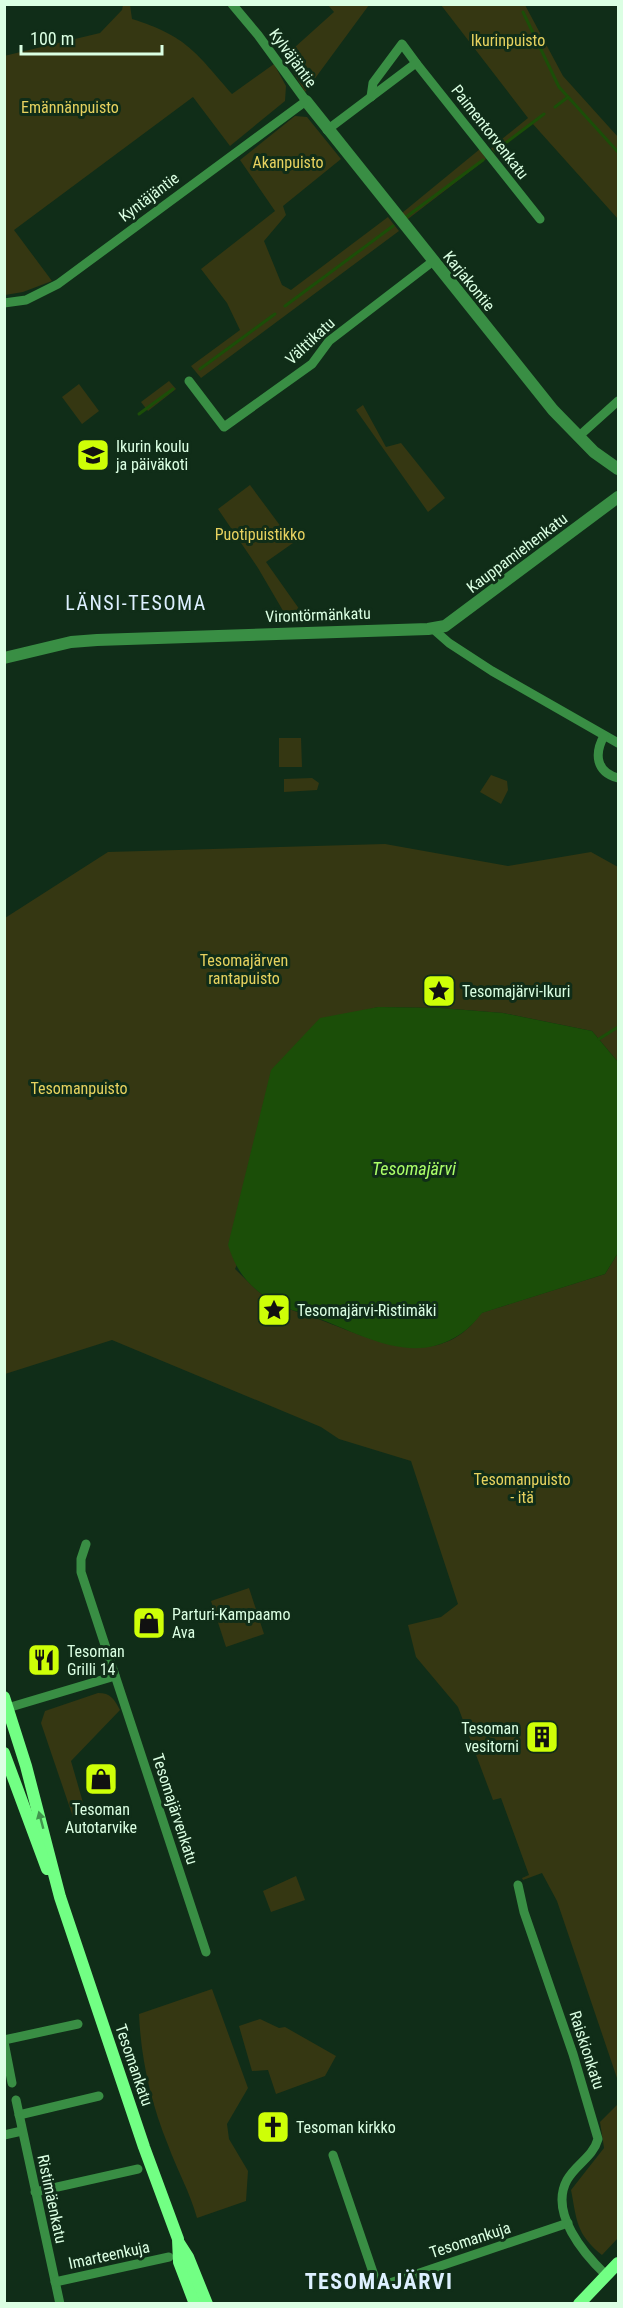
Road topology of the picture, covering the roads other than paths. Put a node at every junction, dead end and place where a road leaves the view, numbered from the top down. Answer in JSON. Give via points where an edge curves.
{"nodes":[{"id":1,"x":232,"y":4,"type":"edge"},
{"id":2,"x":416,"y":63,"type":"junction"},
{"id":3,"x":371,"y":97,"type":"junction"},
{"id":4,"x":306,"y":101,"type":"junction"},
{"id":5,"x":327,"y":130,"type":"junction"},
{"id":6,"x":540,"y":219,"type":"dead end"},
{"id":7,"x":432,"y":262,"type":"junction"},
{"id":8,"x":4,"y":303,"type":"edge"},
{"id":9,"x":189,"y":381,"type":"dead end"},
{"id":10,"x":618,"y":401,"type":"edge"},
{"id":11,"x":578,"y":437,"type":"junction"},
{"id":12,"x":618,"y":469,"type":"edge"},
{"id":13,"x":618,"y":497,"type":"edge"},
{"id":14,"x":432,"y":628,"type":"junction"},
{"id":15,"x":4,"y":658,"type":"edge"},
{"id":16,"x":604,"y":735,"type":"junction"},
{"id":17,"x":618,"y":743,"type":"edge"},
{"id":18,"x":618,"y":778,"type":"edge"},
{"id":19,"x":87,"y":1544,"type":"dead end"},
{"id":20,"x":115,"y":1676,"type":"junction"},
{"id":21,"x":6,"y":1705,"type":"edge"},
{"id":22,"x":4,"y":1753,"type":"edge"},
{"id":23,"x":518,"y":1885,"type":"dead end"},
{"id":24,"x":60,"y":1897,"type":"junction"},
{"id":25,"x":206,"y":1952,"type":"dead end"},
{"id":26,"x":78,"y":2024,"type":"dead end"},
{"id":27,"x":4,"y":2041,"type":"edge"},
{"id":28,"x":12,"y":2084,"type":"dead end"},
{"id":29,"x":99,"y":2096,"type":"dead end"},
{"id":30,"x":16,"y":2100,"type":"dead end"},
{"id":31,"x":19,"y":2115,"type":"junction"},
{"id":32,"x":22,"y":2131,"type":"junction"},
{"id":33,"x":4,"y":2135,"type":"edge"},
{"id":34,"x":333,"y":2155,"type":"dead end"},
{"id":35,"x":138,"y":2169,"type":"dead end"},
{"id":36,"x":35,"y":2192,"type":"junction"},
{"id":37,"x":568,"y":2223,"type":"junction"},
{"id":38,"x":179,"y":2242,"type":"junction"},
{"id":39,"x":169,"y":2257,"type":"dead end"},
{"id":40,"x":618,"y":2263,"type":"edge"},
{"id":41,"x":606,"y":2275,"type":"junction"},
{"id":42,"x":55,"y":2282,"type":"junction"},
{"id":43,"x":60,"y":2304,"type":"edge"},
{"id":44,"x":195,"y":2304,"type":"edge"},
{"id":45,"x":207,"y":2304,"type":"edge"},
{"id":46,"x":579,"y":2304,"type":"edge"}],
"edges":[{"from":1,"to":4,"type":"street","name":"Kylväjäntie"},
{"from":2,"to":3,"type":"street","name":"Paimentorvenkatu"},
{"from":2,"to":3,"type":"street","name":"Paimentorvenkatu","via":[[402,44],[373,83]]},
{"from":2,"to":6,"type":"street","name":"Paimentorvenkatu"},
{"from":3,"to":5,"type":"street","name":"Paimentorvenkatu"},
{"from":4,"to":5,"type":"street","name":"Karjakontie"},
{"from":4,"to":8,"type":"street","name":"Kyntäjäntie","via":[[58,284],[26,300]]},
{"from":5,"to":7,"type":"street","name":"Karjakontie"},
{"from":7,"to":9,"type":"street","name":"Välttikatu","via":[[329,341],[312,364],[224,428]]},
{"from":7,"to":11,"type":"street","name":"Karjakontie"},
{"from":10,"to":11,"type":"street"},
{"from":11,"to":12,"type":"street","name":"Karjakontie"},
{"from":13,"to":14,"type":"street","name":"Kauppamiehenkatu","via":[[456,620]]},
{"from":14,"to":15,"type":"street","name":"Virontörmänkatu","via":[[97,640],[70,642]]},
{"from":14,"to":16,"type":"street","via":[[492,671]]},
{"from":16,"to":17,"type":"street"},
{"from":16,"to":18,"type":"street","via":[[597,756],[600,767]]},
{"from":19,"to":20,"type":"street","name":"Tesomajärvenkatu","via":[[81,1572]]},
{"from":20,"to":21,"type":"street"},
{"from":20,"to":25,"type":"street","name":"Tesomajärvenkatu"},
{"from":24,"to":21,"type":"main road","name":"Tesomankatu","one_way":true},
{"from":22,"to":24,"type":"main road","name":"Tesomankatu"},
{"from":23,"to":37,"type":"street","name":"Raiskionkatu","via":[[598,2139],[595,2149],[567,2181],[564,2196]]},
{"from":24,"to":38,"type":"main road","name":"Tesomankatu"},
{"from":26,"to":27,"type":"street"},
{"from":27,"to":28,"type":"street"},
{"from":29,"to":31,"type":"street"},
{"from":30,"to":31,"type":"street","name":"Ristimäenkatu"},
{"from":31,"to":32,"type":"street","name":"Ristimäenkatu"},
{"from":32,"to":33,"type":"street"},
{"from":32,"to":36,"type":"street","name":"Ristimäenkatu"},
{"from":34,"to":37,"type":"street","name":"Tesomankuja","via":[[378,2287]]},
{"from":35,"to":36,"type":"street"},
{"from":36,"to":42,"type":"street","name":"Ristimäenkatu"},
{"from":37,"to":41,"type":"street","name":"Raiskionkatu","via":[[581,2250]]},
{"from":38,"to":44,"type":"main road","name":"Tesomankatu","via":[[179,2262]]},
{"from":38,"to":45,"type":"main road","name":"Tesomankatu"},
{"from":39,"to":42,"type":"street","name":"Imarteenkuja"},
{"from":40,"to":41,"type":"main road"},
{"from":41,"to":46,"type":"main road"},
{"from":42,"to":43,"type":"street","name":"Ristimäenkatu"}]}
